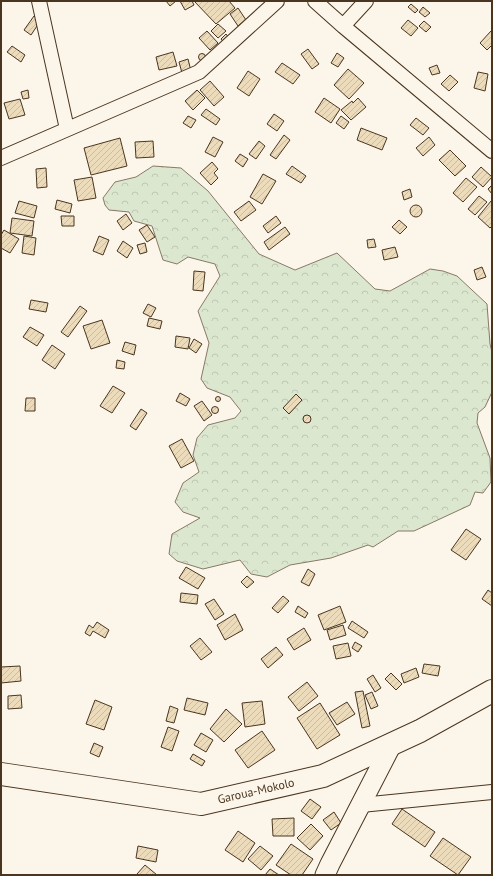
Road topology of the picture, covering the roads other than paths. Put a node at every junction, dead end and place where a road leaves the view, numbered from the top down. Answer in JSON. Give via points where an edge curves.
{"nodes":[{"id":1,"x":39,"y":1,"type":"edge"},
{"id":2,"x":277,"y":1,"type":"edge"},
{"id":3,"x":315,"y":1,"type":"edge"},
{"id":4,"x":366,"y":1,"type":"edge"},
{"id":5,"x":343,"y":26,"type":"junction"},
{"id":6,"x":67,"y":129,"type":"junction"},
{"id":7,"x":492,"y":151,"type":"edge"},
{"id":8,"x":1,"y":158,"type":"edge"},
{"id":9,"x":492,"y":691,"type":"edge"},
{"id":10,"x":392,"y":744,"type":"junction"},
{"id":11,"x":1,"y":774,"type":"edge"},
{"id":12,"x":492,"y":792,"type":"edge"},
{"id":13,"x":361,"y":804,"type":"junction"},
{"id":14,"x":326,"y":875,"type":"edge"}],
"edges":[{"from":1,"to":6,"type":"street"},
{"from":2,"to":6,"type":"street","via":[[199,72]]},
{"from":3,"to":5,"type":"street"},
{"from":4,"to":5,"type":"street"},
{"from":5,"to":7,"type":"street"},
{"from":6,"to":8,"type":"street"},
{"from":9,"to":10,"type":"main road","name":"Garoua-Mokolo"},
{"from":10,"to":11,"type":"main road","name":"Garoua-Mokolo","via":[[323,776],[201,804]]},
{"from":10,"to":13,"type":"street"},
{"from":12,"to":13,"type":"street"},
{"from":13,"to":14,"type":"street"}]}
